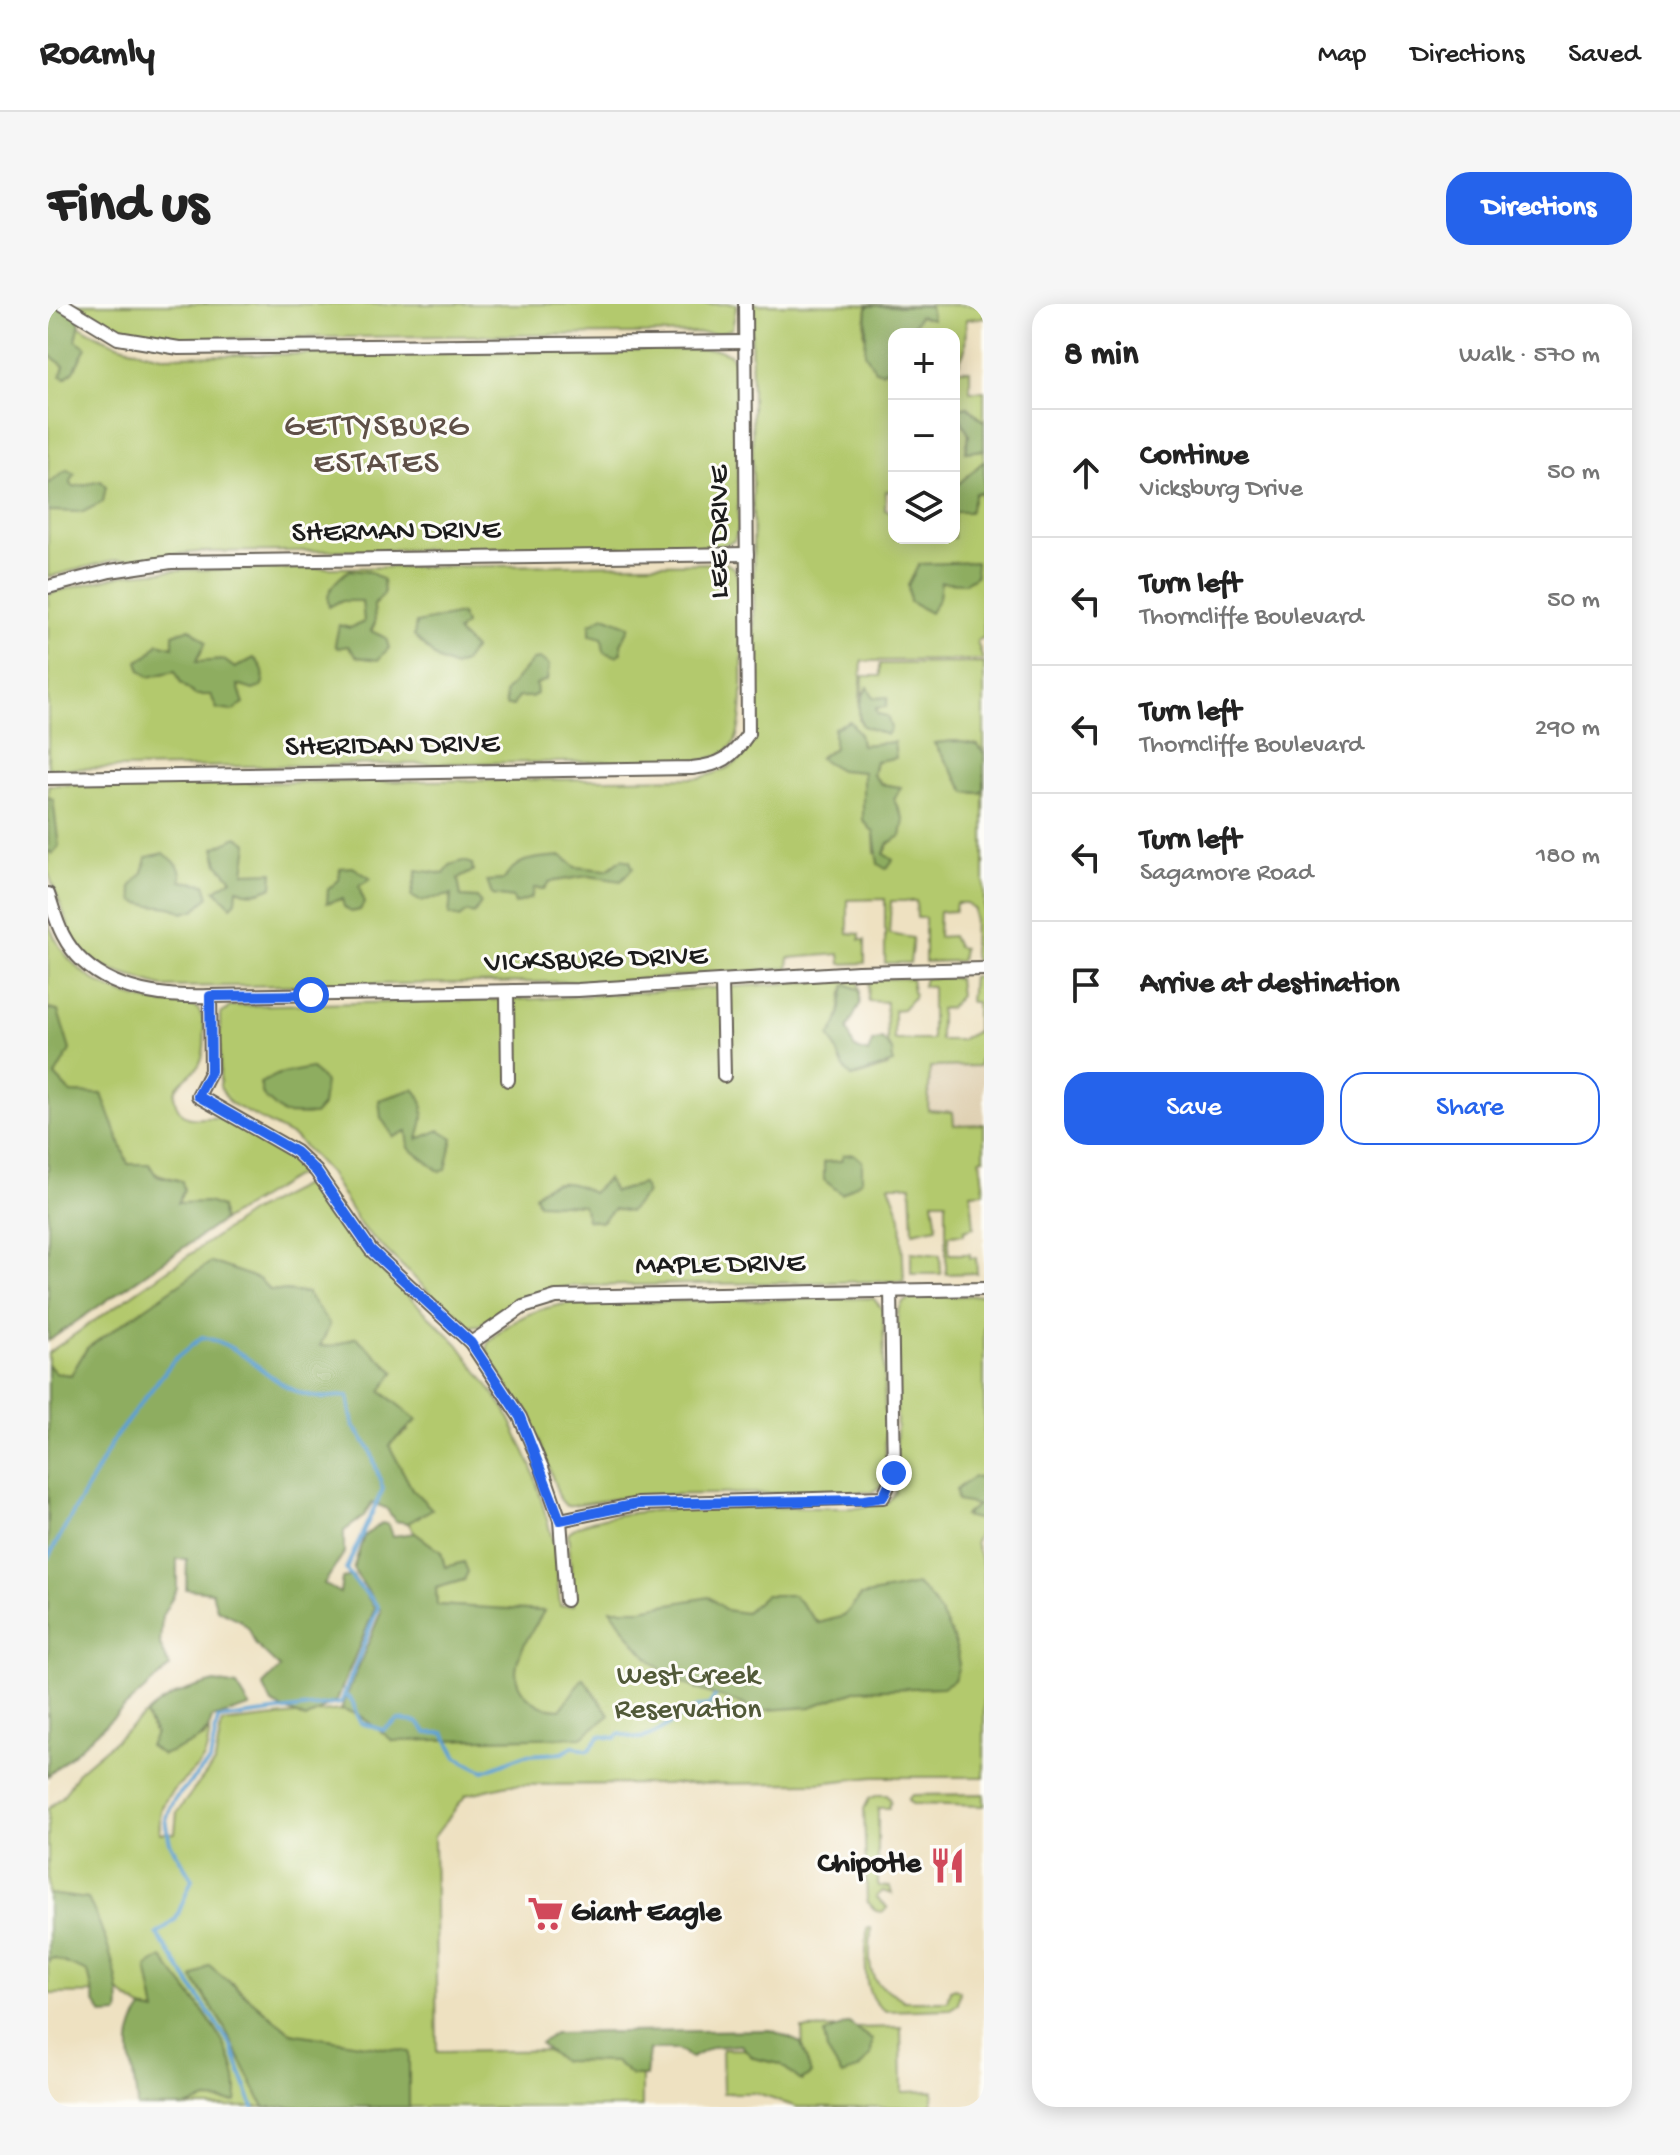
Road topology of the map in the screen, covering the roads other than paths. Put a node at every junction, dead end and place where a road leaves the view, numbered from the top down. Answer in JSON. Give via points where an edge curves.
{"nodes":[{"id":1,"x":62,"y":304,"type":"edge"},
{"id":2,"x":745,"y":304,"type":"edge"},
{"id":3,"x":745,"y":342,"type":"junction"},
{"id":4,"x":747,"y":554,"type":"junction"},
{"id":5,"x":48,"y":587,"type":"edge"},
{"id":6,"x":734,"y":756,"type":"joint"},
{"id":7,"x":48,"y":778,"type":"edge"},
{"id":8,"x":48,"y":894,"type":"edge"},
{"id":9,"x":984,"y":969,"type":"edge"},
{"id":10,"x":722,"y":982,"type":"junction"},
{"id":11,"x":507,"y":992,"type":"junction"},
{"id":12,"x":210,"y":996,"type":"junction"},
{"id":13,"x":724,"y":1076,"type":"dead end"},
{"id":14,"x":508,"y":1080,"type":"dead end"},
{"id":15,"x":984,"y":1289,"type":"edge"},
{"id":16,"x":891,"y":1290,"type":"junction"},
{"id":17,"x":471,"y":1343,"type":"junction"},
{"id":18,"x":560,"y":1520,"type":"junction"},
{"id":19,"x":566,"y":1600,"type":"dead end"}],
"edges":[{"from":1,"to":3,"type":"street","via":[[118,338],[179,348]]},
{"from":2,"to":3,"type":"street","name":"LEE DRIVE"},
{"from":3,"to":4,"type":"street","name":"LEE DRIVE"},
{"from":4,"to":5,"type":"street","name":"SHERMAN DRIVE","via":[[162,563]]},
{"from":4,"to":6,"type":"street","name":"LEE DRIVE","via":[[748,734]]},
{"from":6,"to":7,"type":"street","name":"SHERIDAN DRIVE","via":[[714,766],[692,768]]},
{"from":8,"to":12,"type":"street","name":"VICKSBURG DRIVE","via":[[64,938],[89,968],[142,992]]},
{"from":9,"to":10,"type":"street","name":"VICKSBURG DRIVE"},
{"from":10,"to":11,"type":"street","name":"VICKSBURG DRIVE"},
{"from":10,"to":13,"type":"street"},
{"from":11,"to":12,"type":"street","name":"VICKSBURG DRIVE"},
{"from":11,"to":14,"type":"street"},
{"from":12,"to":17,"type":"street","via":[[211,1071],[198,1096],[296,1152],[316,1171],[371,1250]]},
{"from":15,"to":16,"type":"street","name":"MAPLE DRIVE"},
{"from":16,"to":17,"type":"street","name":"MAPLE DRIVE","via":[[552,1297],[523,1307]]},
{"from":16,"to":18,"type":"street","via":[[894,1473],[883,1497],[637,1504]]},
{"from":17,"to":18,"type":"street","via":[[520,1417]]},
{"from":18,"to":19,"type":"street"}]}
